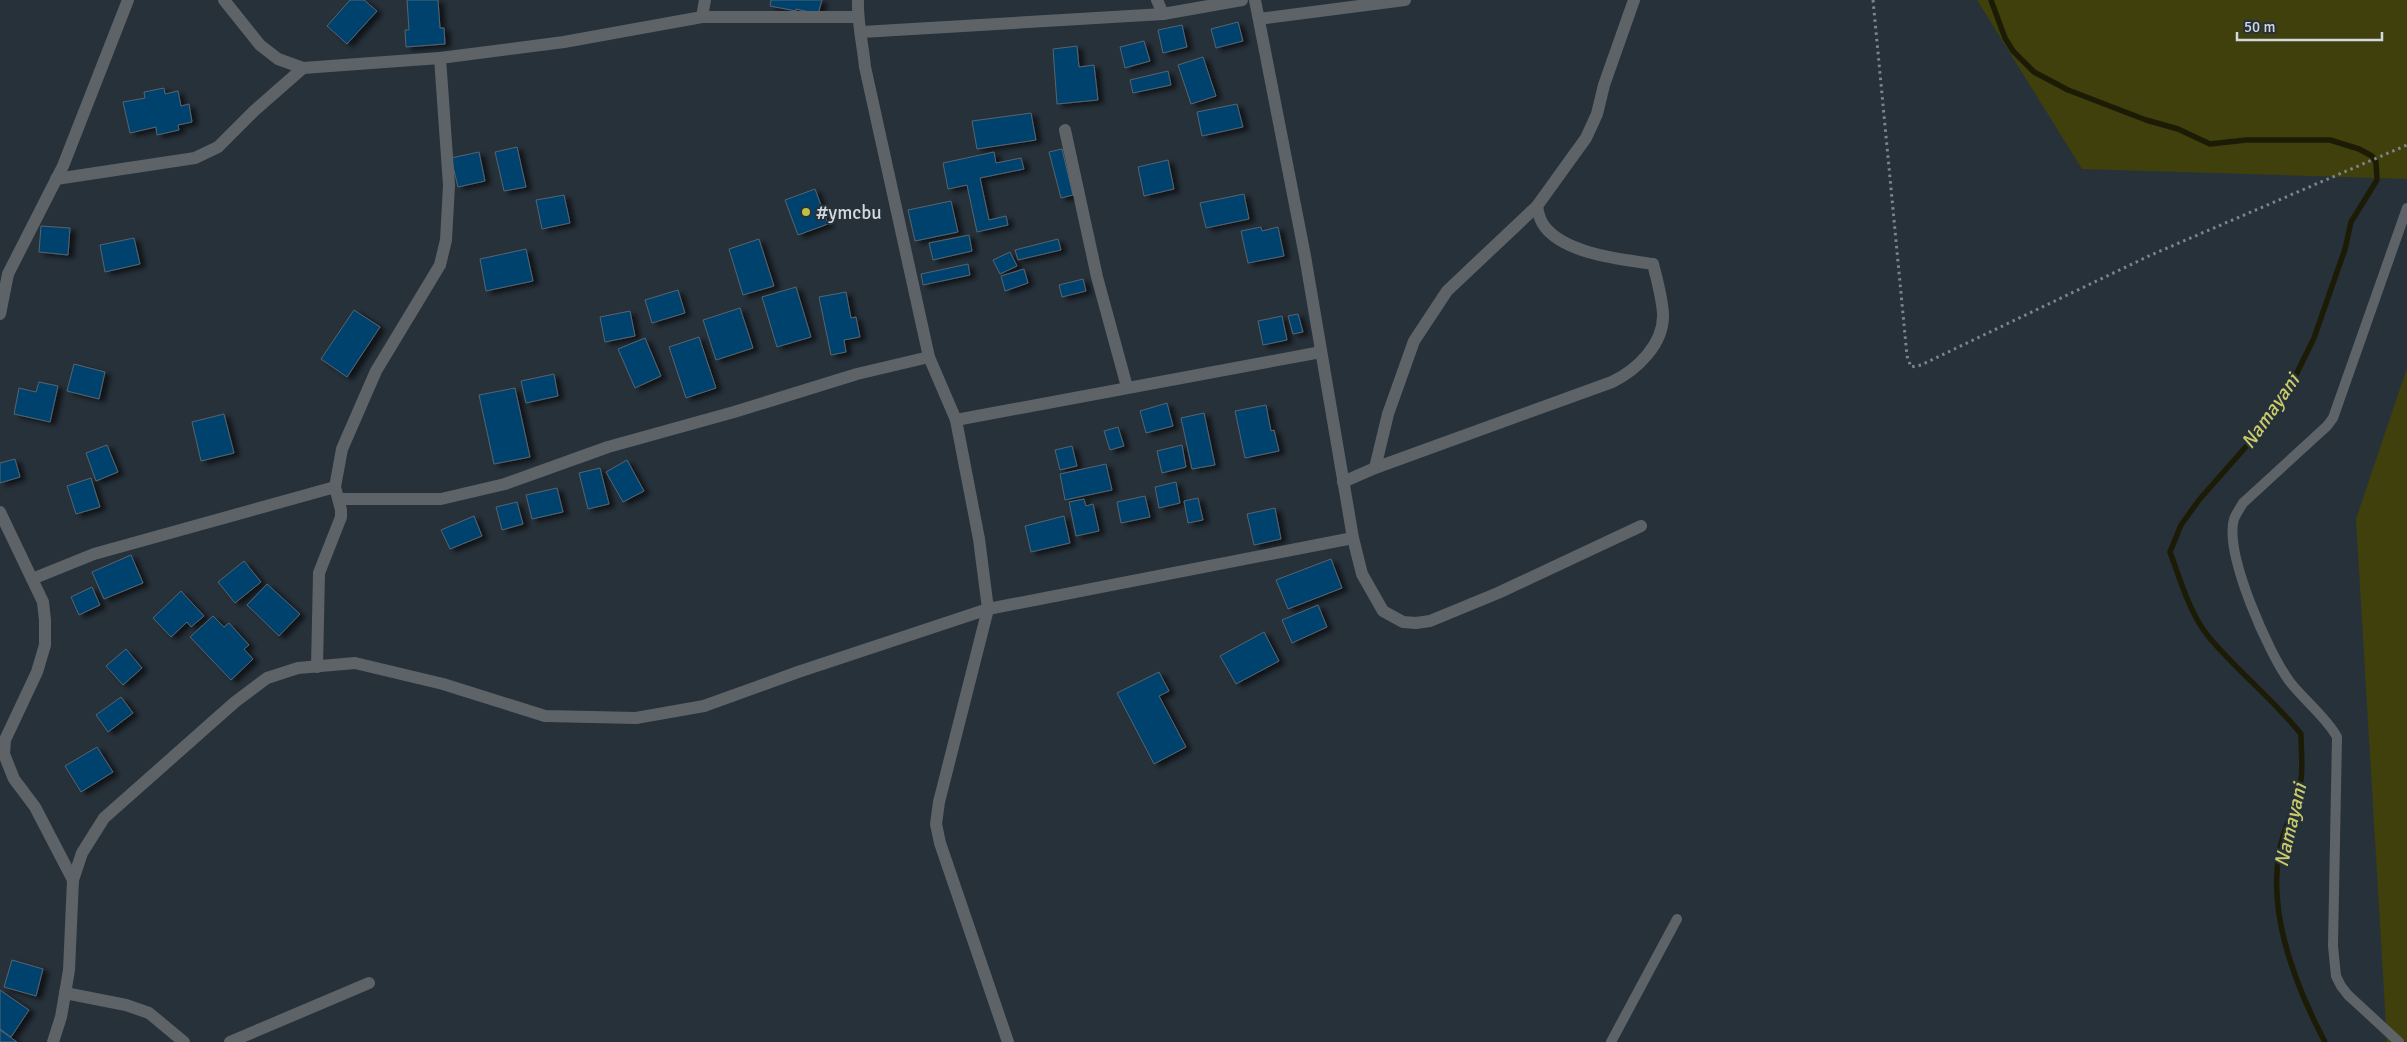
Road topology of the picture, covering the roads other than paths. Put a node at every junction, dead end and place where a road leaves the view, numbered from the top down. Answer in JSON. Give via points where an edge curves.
{"nodes":[{"id":1,"x":128,"y":0,"type":"edge"},
{"id":2,"x":224,"y":0,"type":"edge"},
{"id":3,"x":704,"y":0,"type":"edge"},
{"id":4,"x":858,"y":0,"type":"edge"},
{"id":5,"x":1157,"y":0,"type":"edge"},
{"id":6,"x":1242,"y":0,"type":"edge"},
{"id":7,"x":1255,"y":0,"type":"edge"},
{"id":8,"x":1405,"y":0,"type":"edge"},
{"id":9,"x":1634,"y":0,"type":"edge"},
{"id":10,"x":1163,"y":14,"type":"junction"},
{"id":11,"x":702,"y":17,"type":"junction"},
{"id":12,"x":857,"y":17,"type":"junction"},
{"id":13,"x":1259,"y":19,"type":"junction"},
{"id":14,"x":862,"y":32,"type":"junction"},
{"id":15,"x":440,"y":58,"type":"junction"},
{"id":16,"x":303,"y":68,"type":"junction"},
{"id":17,"x":1065,"y":130,"type":"dead end"},
{"id":18,"x":56,"y":179,"type":"junction"},
{"id":19,"x":1537,"y":206,"type":"junction"},
{"id":20,"x":2407,"y":208,"type":"edge"},
{"id":21,"x":0,"y":314,"type":"edge"},
{"id":22,"x":1321,"y":352,"type":"junction"},
{"id":23,"x":929,"y":357,"type":"junction"},
{"id":24,"x":1127,"y":387,"type":"junction"},
{"id":25,"x":956,"y":420,"type":"junction"},
{"id":26,"x":1375,"y":468,"type":"junction"},
{"id":27,"x":1343,"y":482,"type":"junction"},
{"id":28,"x":335,"y":487,"type":"junction"},
{"id":29,"x":339,"y":500,"type":"junction"},
{"id":30,"x":0,"y":512,"type":"edge"},
{"id":31,"x":1641,"y":526,"type":"dead end"},
{"id":32,"x":1353,"y":538,"type":"junction"},
{"id":33,"x":32,"y":579,"type":"junction"},
{"id":34,"x":988,"y":609,"type":"junction"},
{"id":35,"x":317,"y":667,"type":"junction"},
{"id":36,"x":73,"y":880,"type":"junction"},
{"id":37,"x":1677,"y":920,"type":"dead end"},
{"id":38,"x":369,"y":982,"type":"dead end"},
{"id":39,"x":65,"y":993,"type":"junction"},
{"id":40,"x":53,"y":1042,"type":"edge"},
{"id":41,"x":184,"y":1042,"type":"edge"},
{"id":42,"x":230,"y":1042,"type":"edge"},
{"id":43,"x":1008,"y":1042,"type":"edge"},
{"id":44,"x":1611,"y":1042,"type":"edge"},
{"id":45,"x":2399,"y":1042,"type":"edge"}],
"edges":[{"from":1,"to":18,"type":"street"},
{"from":2,"to":16,"type":"street","via":[[260,46],[278,59]]},
{"from":3,"to":11,"type":"street"},
{"from":4,"to":12,"type":"street"},
{"from":5,"to":10,"type":"street"},
{"from":6,"to":10,"type":"street"},
{"from":7,"to":13,"type":"street"},
{"from":8,"to":13,"type":"street"},
{"from":9,"to":19,"type":"street","via":[[1597,114],[1586,138]]},
{"from":10,"to":14,"type":"street"},
{"from":11,"to":12,"type":"street"},
{"from":11,"to":15,"type":"street","via":[[564,42]]},
{"from":12,"to":14,"type":"street"},
{"from":13,"to":22,"type":"street"},
{"from":14,"to":23,"type":"street","via":[[865,68]]},
{"from":15,"to":16,"type":"street"},
{"from":15,"to":28,"type":"street","via":[[449,185],[446,240],[440,265],[376,371],[342,449]]},
{"from":16,"to":18,"type":"street","via":[[218,147],[195,158]]},
{"from":17,"to":24,"type":"street","via":[[1097,277]]},
{"from":18,"to":21,"type":"street","via":[[8,274]]},
{"from":19,"to":26,"type":"street","via":[[1447,291],[1414,341],[1388,414]]},
{"from":19,"to":26,"type":"street","via":[[1544,227],[1565,243],[1596,254],[1653,264],[1663,315],[1662,329],[1651,349],[1629,374],[1612,382]]},
{"from":20,"to":45,"type":"lane","via":[[2334,418],[2243,503],[2234,519],[2232,534],[2240,571],[2262,634],[2291,683],[2337,737],[2333,946],[2336,976],[2348,995]]},
{"from":22,"to":24,"type":"street"},
{"from":22,"to":27,"type":"street"},
{"from":23,"to":25,"type":"street"},
{"from":23,"to":29,"type":"street","via":[[857,374],[608,447],[505,484],[441,499]]},
{"from":24,"to":25,"type":"street"},
{"from":25,"to":34,"type":"street","via":[[979,539]]},
{"from":26,"to":27,"type":"street"},
{"from":27,"to":32,"type":"street"},
{"from":28,"to":29,"type":"street"},
{"from":28,"to":33,"type":"street","via":[[94,554]]},
{"from":29,"to":35,"type":"street","via":[[341,517],[319,572]]},
{"from":30,"to":33,"type":"street"},
{"from":31,"to":32,"type":"street","via":[[1498,593],[1430,621],[1416,623],[1403,622],[1383,611],[1362,574]]},
{"from":32,"to":34,"type":"street"},
{"from":33,"to":36,"type":"street","via":[[43,602],[45,645],[37,672],[5,740],[4,754],[11,774],[35,807]]},
{"from":34,"to":35,"type":"street","via":[[704,706],[636,718],[545,716],[443,684],[355,663]]},
{"from":34,"to":43,"type":"street","via":[[936,824]]},
{"from":35,"to":36,"type":"street","via":[[298,668],[266,678],[144,780],[104,818],[82,853]]},
{"from":36,"to":39,"type":"street"},
{"from":37,"to":44,"type":"lane"},
{"from":38,"to":42,"type":"street"},
{"from":39,"to":40,"type":"street"},
{"from":39,"to":41,"type":"street","via":[[149,1013]]}]}
